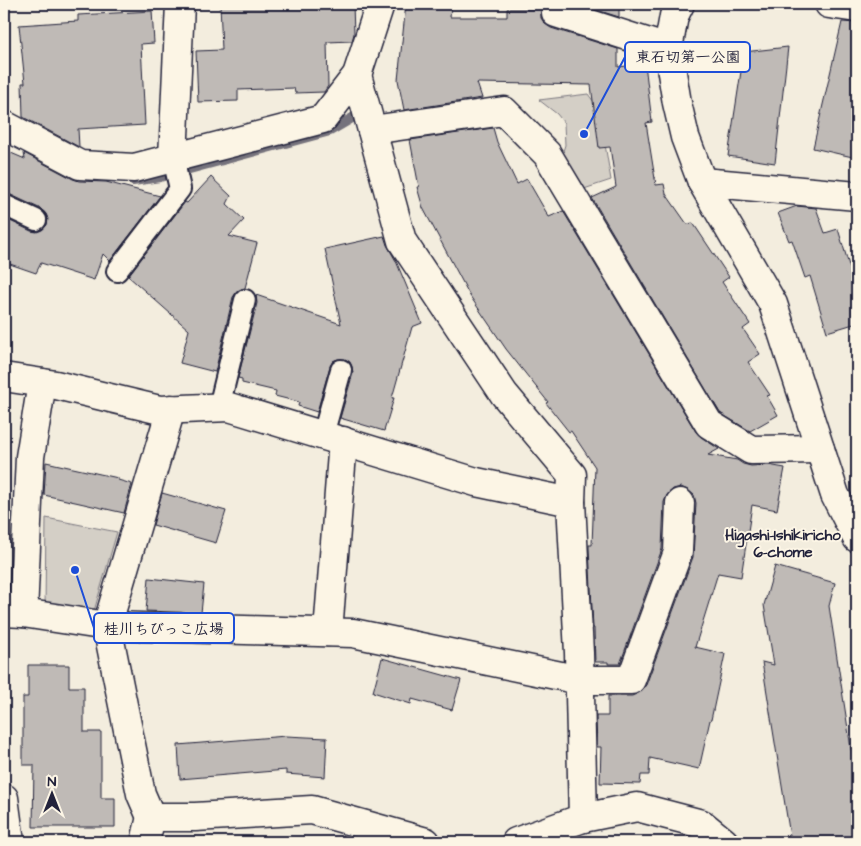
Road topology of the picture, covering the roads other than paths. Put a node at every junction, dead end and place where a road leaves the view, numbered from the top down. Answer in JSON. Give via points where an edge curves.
{"nodes":[{"id":1,"x":180,"y":4,"type":"edge"},
{"id":2,"x":380,"y":4,"type":"edge"},
{"id":3,"x":558,"y":4,"type":"edge"},
{"id":4,"x":680,"y":4,"type":"edge"},
{"id":5,"x":830,"y":4,"type":"edge"},
{"id":6,"x":857,"y":8,"type":"edge"},
{"id":7,"x":668,"y":49,"type":"junction"},
{"id":8,"x":357,"y":75,"type":"junction"},
{"id":9,"x":4,"y":125,"type":"edge"},
{"id":10,"x":372,"y":130,"type":"junction"},
{"id":11,"x":173,"y":158,"type":"junction"},
{"id":12,"x":702,"y":182,"type":"junction"},
{"id":13,"x":857,"y":196,"type":"edge"},
{"id":14,"x":4,"y":205,"type":"edge"},
{"id":15,"x":36,"y":220,"type":"dead end"},
{"id":16,"x":117,"y":271,"type":"dead end"},
{"id":17,"x":244,"y":300,"type":"dead end"},
{"id":18,"x":341,"y":370,"type":"dead end"},
{"id":19,"x":4,"y":377,"type":"edge"},
{"id":20,"x":42,"y":382,"type":"junction"},
{"id":21,"x":219,"y":407,"type":"junction"},
{"id":22,"x":171,"y":409,"type":"junction"},
{"id":23,"x":333,"y":438,"type":"junction"},
{"id":24,"x":820,"y":449,"type":"junction"},
{"id":25,"x":571,"y":502,"type":"junction"},
{"id":26,"x":680,"y":503,"type":"dead end"},
{"id":27,"x":857,"y":538,"type":"edge"},
{"id":28,"x":13,"y":613,"type":"edge"},
{"id":29,"x":107,"y":626,"type":"junction"},
{"id":30,"x":328,"y":632,"type":"junction"},
{"id":31,"x":580,"y":680,"type":"junction"},
{"id":32,"x":4,"y":798,"type":"edge"},
{"id":33,"x":583,"y":818,"type":"junction"},
{"id":34,"x":148,"y":830,"type":"edge"},
{"id":35,"x":699,"y":833,"type":"edge"},
{"id":36,"x":10,"y":842,"type":"edge"},
{"id":37,"x":426,"y":842,"type":"edge"},
{"id":38,"x":516,"y":842,"type":"edge"},
{"id":39,"x":724,"y":842,"type":"edge"}],
"edges":[{"from":1,"to":11,"type":"street"},
{"from":2,"to":8,"type":"street"},
{"from":3,"to":7,"type":"street","via":[[556,14]]},
{"from":4,"to":7,"type":"street","via":[[674,16]]},
{"from":5,"to":6,"type":"street"},
{"from":7,"to":12,"type":"street","via":[[685,137]]},
{"from":8,"to":10,"type":"street"},
{"from":8,"to":11,"type":"street","via":[[323,119]]},
{"from":9,"to":11,"type":"street","via":[[80,165],[134,168]]},
{"from":10,"to":24,"type":"street","via":[[504,111],[547,154],[708,424],[751,450]]},
{"from":10,"to":25,"type":"street","via":[[402,241],[504,394],[572,475]]},
{"from":11,"to":16,"type":"lane","via":[[180,189]]},
{"from":12,"to":13,"type":"street"},
{"from":12,"to":24,"type":"street","via":[[773,304]]},
{"from":14,"to":15,"type":"lane"},
{"from":17,"to":21,"type":"lane"},
{"from":18,"to":23,"type":"lane"},
{"from":19,"to":20,"type":"street"},
{"from":20,"to":22,"type":"street","via":[[160,410]]},
{"from":20,"to":28,"type":"street","via":[[30,457]]},
{"from":21,"to":22,"type":"street"},
{"from":21,"to":23,"type":"street","via":[[229,407]]},
{"from":22,"to":29,"type":"street"},
{"from":23,"to":25,"type":"street","via":[[476,482]]},
{"from":23,"to":30,"type":"street"},
{"from":24,"to":27,"type":"street","via":[[835,495]]},
{"from":25,"to":31,"type":"street"},
{"from":26,"to":31,"type":"street","via":[[678,552],[631,680]]},
{"from":28,"to":29,"type":"street"},
{"from":29,"to":30,"type":"street"},
{"from":29,"to":34,"type":"street"},
{"from":30,"to":31,"type":"street","via":[[361,634]]},
{"from":31,"to":33,"type":"street"},
{"from":32,"to":36,"type":"street"},
{"from":33,"to":35,"type":"street","via":[[637,807]]},
{"from":33,"to":38,"type":"street"},
{"from":34,"to":37,"type":"street","via":[[196,817],[312,810]]},
{"from":35,"to":39,"type":"street"}]}
